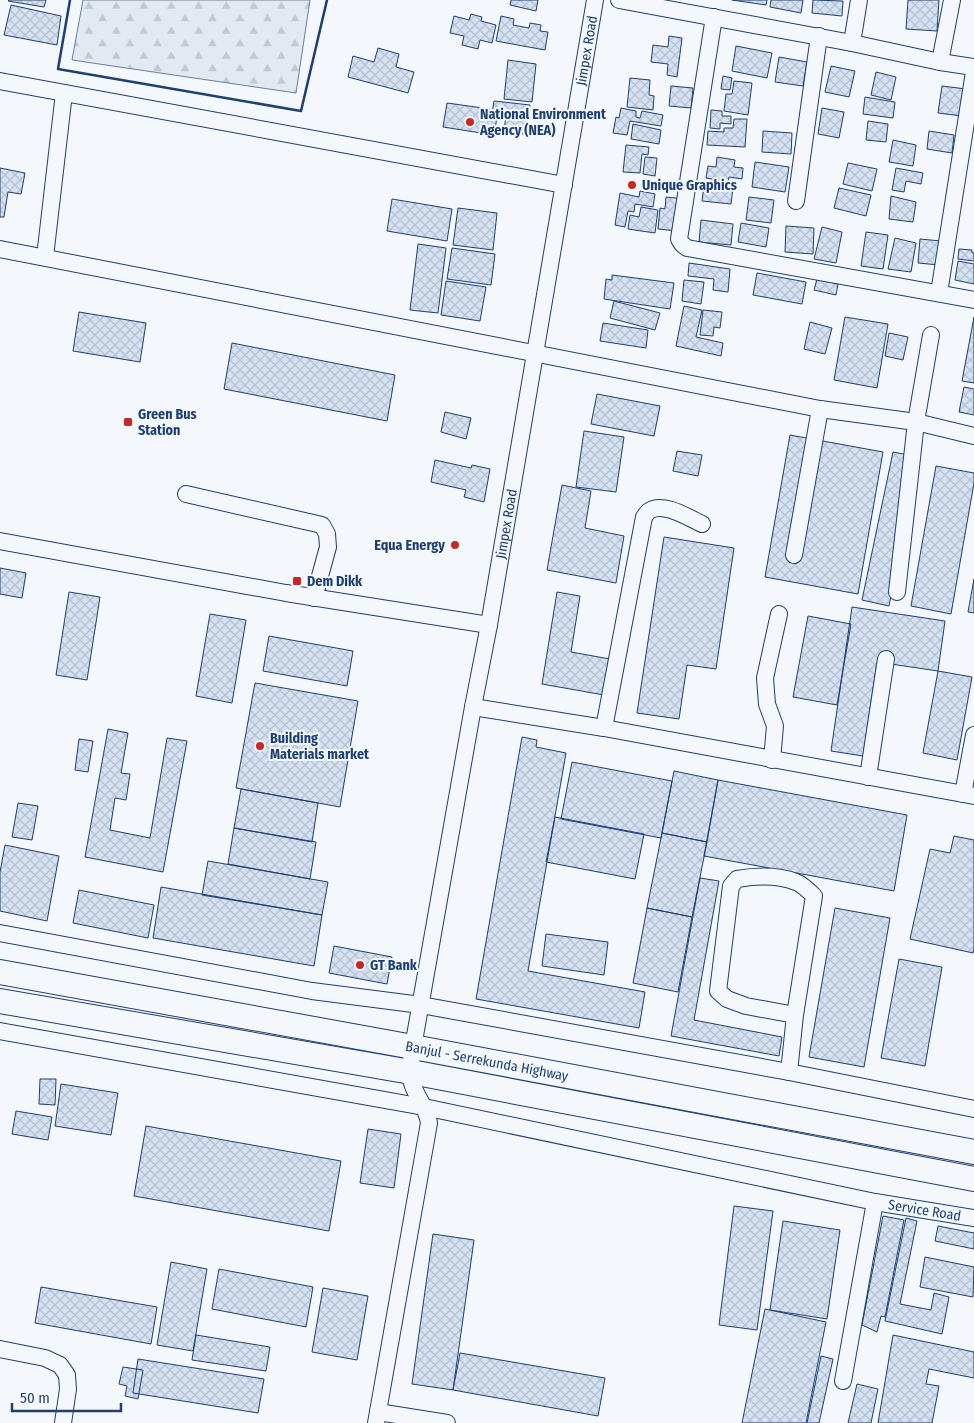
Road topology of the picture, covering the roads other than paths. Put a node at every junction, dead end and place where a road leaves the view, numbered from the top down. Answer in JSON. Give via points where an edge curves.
{"nodes":[{"id":1,"x":595,"y":0,"type":"edge"},
{"id":2,"x":619,"y":0,"type":"edge"},
{"id":3,"x":859,"y":0,"type":"edge"},
{"id":4,"x":952,"y":0,"type":"edge"},
{"id":5,"x":714,"y":18,"type":"junction"},
{"id":6,"x":819,"y":36,"type":"junction"},
{"id":7,"x":852,"y":42,"type":"junction"},
{"id":8,"x":940,"y":62,"type":"junction"},
{"id":9,"x":974,"y":67,"type":"edge"},
{"id":10,"x":974,"y":72,"type":"edge"},
{"id":11,"x":0,"y":81,"type":"edge"},
{"id":12,"x":64,"y":93,"type":"junction"},
{"id":13,"x":564,"y":184,"type":"junction"},
{"id":14,"x":796,"y":201,"type":"dead end"},
{"id":15,"x":0,"y":249,"type":"edge"},
{"id":16,"x":45,"y":257,"type":"junction"},
{"id":17,"x":939,"y":293,"type":"junction"},
{"id":18,"x":974,"y":300,"type":"edge"},
{"id":19,"x":931,"y":334,"type":"dead end"},
{"id":20,"x":535,"y":354,"type":"junction"},
{"id":21,"x":820,"y":409,"type":"junction"},
{"id":22,"x":916,"y":422,"type":"junction"},
{"id":23,"x":974,"y":436,"type":"edge"},
{"id":24,"x":186,"y":494,"type":"dead end"},
{"id":25,"x":702,"y":524,"type":"dead end"},
{"id":26,"x":0,"y":540,"type":"edge"},
{"id":27,"x":794,"y":554,"type":"dead end"},
{"id":28,"x":897,"y":592,"type":"dead end"},
{"id":29,"x":314,"y":598,"type":"junction"},
{"id":30,"x":779,"y":614,"type":"dead end"},
{"id":31,"x":489,"y":625,"type":"junction"},
{"id":32,"x":886,"y":659,"type":"dead end"},
{"id":33,"x":473,"y":707,"type":"junction"},
{"id":34,"x":604,"y":728,"type":"junction"},
{"id":35,"x":974,"y":735,"type":"edge"},
{"id":36,"x":772,"y":760,"type":"junction"},
{"id":37,"x":868,"y":777,"type":"junction"},
{"id":38,"x":968,"y":795,"type":"edge"},
{"id":39,"x":0,"y":933,"type":"edge"},
{"id":40,"x":0,"y":972,"type":"edge"},
{"id":41,"x":0,"y":1000,"type":"edge"},
{"id":42,"x":421,"y":1005,"type":"junction"},
{"id":43,"x":795,"y":1015,"type":"junction"},
{"id":44,"x":0,"y":1031,"type":"edge"},
{"id":45,"x":413,"y":1047,"type":"junction"},
{"id":46,"x":411,"y":1072,"type":"junction"},
{"id":47,"x":789,"y":1072,"type":"junction"},
{"id":48,"x":424,"y":1107,"type":"junction"},
{"id":49,"x":974,"y":1109,"type":"edge"},
{"id":50,"x":974,"y":1152,"type":"edge"},
{"id":51,"x":974,"y":1179,"type":"edge"},
{"id":52,"x":875,"y":1202,"type":"junction"},
{"id":53,"x":974,"y":1218,"type":"edge"},
{"id":54,"x":0,"y":1349,"type":"edge"},
{"id":55,"x":843,"y":1382,"type":"dead end"},
{"id":56,"x":377,"y":1418,"type":"edge"},
{"id":57,"x":63,"y":1423,"type":"edge"},
{"id":58,"x":447,"y":1423,"type":"edge"}],
"edges":[{"from":1,"to":13,"type":"street","name":"Jimpex Road"},
{"from":2,"to":5,"type":"street"},
{"from":3,"to":7,"type":"street"},
{"from":4,"to":8,"type":"street"},
{"from":5,"to":6,"type":"street"},
{"from":5,"to":17,"type":"street","via":[[679,239],[682,244],[687,248]]},
{"from":6,"to":7,"type":"street"},
{"from":6,"to":14,"type":"street"},
{"from":7,"to":8,"type":"street"},
{"from":8,"to":9,"type":"street"},
{"from":10,"to":17,"type":"street"},
{"from":11,"to":12,"type":"street"},
{"from":12,"to":13,"type":"street"},
{"from":12,"to":16,"type":"street"},
{"from":13,"to":20,"type":"street","name":"Jimpex Road"},
{"from":15,"to":16,"type":"street"},
{"from":16,"to":20,"type":"street"},
{"from":17,"to":18,"type":"street"},
{"from":19,"to":22,"type":"street"},
{"from":20,"to":21,"type":"street"},
{"from":20,"to":31,"type":"street","name":"Jimpex Road"},
{"from":21,"to":22,"type":"street"},
{"from":21,"to":27,"type":"street"},
{"from":22,"to":23,"type":"street"},
{"from":22,"to":28,"type":"street"},
{"from":24,"to":29,"type":"street","via":[[322,525],[328,546]]},
{"from":25,"to":34,"type":"street","via":[[658,507],[644,517]]},
{"from":26,"to":29,"type":"street"},
{"from":29,"to":31,"type":"street"},
{"from":30,"to":36,"type":"street","via":[[766,678],[767,704],[774,726]]},
{"from":31,"to":33,"type":"street","name":"Jimpex Road"},
{"from":32,"to":37,"type":"street"},
{"from":33,"to":34,"type":"street"},
{"from":33,"to":42,"type":"street","name":"Jimpex Road"},
{"from":34,"to":36,"type":"street"},
{"from":35,"to":38,"type":"street"},
{"from":36,"to":37,"type":"street"},
{"from":37,"to":38,"type":"street"},
{"from":39,"to":42,"type":"street","via":[[312,991]]},
{"from":40,"to":45,"type":"highway","name":"Banjul - Serrekunda Highway"},
{"from":41,"to":46,"type":"highway","name":"Banjul - Serrekunda Highway"},
{"from":42,"to":45,"type":"street","name":"Jimpex Road"},
{"from":42,"to":47,"type":"street"},
{"from":43,"to":43,"type":"street","via":[[814,896],[797,882],[775,878],[737,878],[731,886],[718,991],[746,1006]]},
{"from":43,"to":47,"type":"street"},
{"from":44,"to":48,"type":"street","name":"Service Road"},
{"from":45,"to":46,"type":"street","name":"Jimpex Road"},
{"from":45,"to":50,"type":"highway","name":"Banjul - Serrekunda Highway"},
{"from":46,"to":48,"type":"street","via":[[412,1084]]},
{"from":46,"to":51,"type":"highway","name":"Banjul - Serrekunda Highway"},
{"from":47,"to":49,"type":"street"},
{"from":48,"to":52,"type":"street","name":"Service Road"},
{"from":48,"to":56,"type":"street","via":[[429,1123]]},
{"from":52,"to":53,"type":"street","name":"Service Road"},
{"from":52,"to":55,"type":"street"},
{"from":54,"to":57,"type":"street","via":[[45,1358],[60,1365],[67,1375],[68,1389]]},
{"from":56,"to":58,"type":"street"}]}
